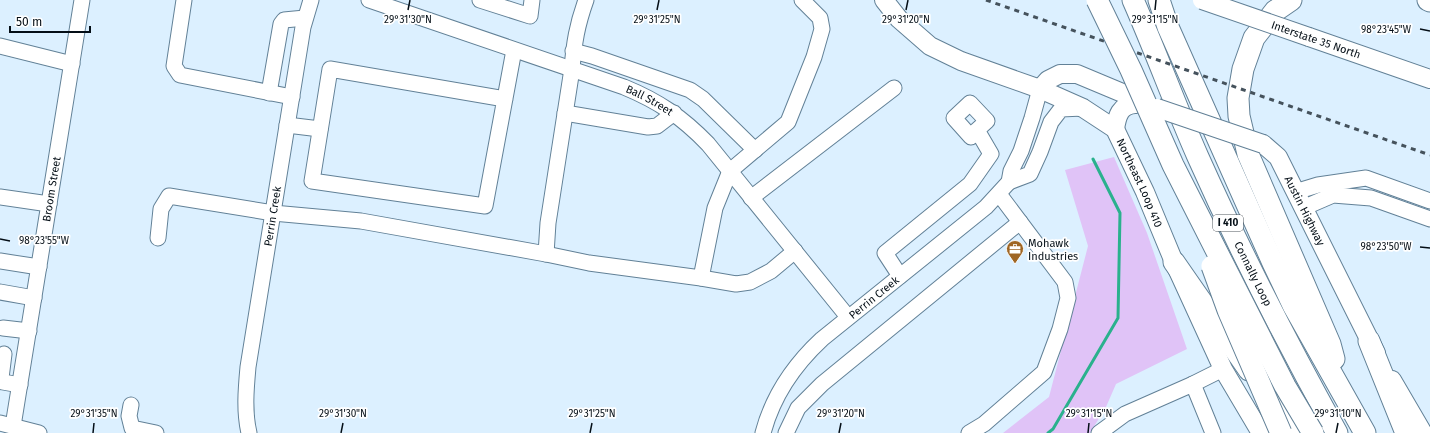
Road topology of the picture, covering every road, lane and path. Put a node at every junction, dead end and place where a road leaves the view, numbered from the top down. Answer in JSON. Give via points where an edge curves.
{"nodes":[{"id":1,"x":82,"y":0,"type":"edge"},
{"id":2,"x":184,"y":0,"type":"edge"},
{"id":3,"x":311,"y":0,"type":"edge"},
{"id":4,"x":369,"y":0,"type":"edge"},
{"id":5,"x":481,"y":0,"type":"edge"},
{"id":6,"x":532,"y":0,"type":"edge"},
{"id":7,"x":586,"y":0,"type":"edge"},
{"id":8,"x":802,"y":0,"type":"edge"},
{"id":9,"x":884,"y":0,"type":"edge"},
{"id":10,"x":1097,"y":0,"type":"edge"},
{"id":11,"x":1159,"y":0,"type":"edge"},
{"id":12,"x":1202,"y":0,"type":"edge"},
{"id":13,"x":1291,"y":0,"type":"edge"},
{"id":14,"x":1134,"y":3,"type":"edge"},
{"id":15,"x":396,"y":4,"type":"edge"},
{"id":16,"x":305,"y":18,"type":"junction"},
{"id":17,"x":0,"y":46,"type":"edge"},
{"id":18,"x":514,"y":50,"type":"junction"},
{"id":19,"x":573,"y":51,"type":"junction"},
{"id":20,"x":72,"y":64,"type":"junction"},
{"id":21,"x":572,"y":69,"type":"junction"},
{"id":22,"x":1430,"y":79,"type":"edge"},
{"id":23,"x":894,"y":88,"type":"dead end"},
{"id":24,"x":1040,"y":89,"type":"junction"},
{"id":25,"x":269,"y":93,"type":"junction"},
{"id":26,"x":292,"y":97,"type":"junction"},
{"id":27,"x":505,"y":98,"type":"junction"},
{"id":28,"x":1151,"y":105,"type":"junction"},
{"id":29,"x":1083,"y":108,"type":"junction"},
{"id":30,"x":565,"y":113,"type":"junction"},
{"id":31,"x":674,"y":113,"type":"junction"},
{"id":32,"x":287,"y":125,"type":"junction"},
{"id":33,"x":320,"y":129,"type":"junction"},
{"id":34,"x":1115,"y":129,"type":"junction"},
{"id":35,"x":977,"y":130,"type":"dead end"},
{"id":36,"x":755,"y":150,"type":"junction"},
{"id":37,"x":1173,"y":165,"type":"junction"},
{"id":38,"x":730,"y":171,"type":"junction"},
{"id":39,"x":1009,"y":182,"type":"junction"},
{"id":40,"x":1295,"y":192,"type":"junction"},
{"id":41,"x":999,"y":194,"type":"junction"},
{"id":42,"x":0,"y":197,"type":"edge"},
{"id":43,"x":751,"y":198,"type":"junction"},
{"id":44,"x":1430,"y":201,"type":"edge"},
{"id":45,"x":49,"y":204,"type":"junction"},
{"id":46,"x":1303,"y":208,"type":"junction"},
{"id":47,"x":273,"y":213,"type":"junction"},
{"id":48,"x":1430,"y":219,"type":"edge"},
{"id":49,"x":1020,"y":222,"type":"junction"},
{"id":50,"x":158,"y":238,"type":"dead end"},
{"id":51,"x":795,"y":251,"type":"junction"},
{"id":52,"x":546,"y":254,"type":"junction"},
{"id":53,"x":0,"y":261,"type":"edge"},
{"id":54,"x":1174,"y":262,"type":"junction"},
{"id":55,"x":39,"y":267,"type":"junction"},
{"id":56,"x":900,"y":276,"type":"junction"},
{"id":57,"x":701,"y":278,"type":"junction"},
{"id":58,"x":0,"y":292,"type":"edge"},
{"id":59,"x":34,"y":298,"type":"junction"},
{"id":60,"x":848,"y":317,"type":"junction"},
{"id":61,"x":3,"y":328,"type":"dead end"},
{"id":62,"x":29,"y":331,"type":"junction"},
{"id":63,"x":1369,"y":341,"type":"junction"},
{"id":64,"x":2,"y":353,"type":"edge"},
{"id":65,"x":25,"y":356,"type":"junction"},
{"id":66,"x":1223,"y":369,"type":"junction"},
{"id":67,"x":1192,"y":384,"type":"junction"},
{"id":68,"x":20,"y":385,"type":"junction"},
{"id":69,"x":1344,"y":395,"type":"junction"},
{"id":70,"x":131,"y":405,"type":"dead end"},
{"id":71,"x":7,"y":424,"type":"edge"},
{"id":72,"x":39,"y":433,"type":"edge"},
{"id":73,"x":156,"y":433,"type":"edge"},
{"id":74,"x":249,"y":433,"type":"edge"},
{"id":75,"x":763,"y":433,"type":"edge"},
{"id":76,"x":786,"y":433,"type":"edge"},
{"id":77,"x":969,"y":433,"type":"edge"},
{"id":78,"x":1099,"y":433,"type":"edge"},
{"id":79,"x":1214,"y":433,"type":"edge"},
{"id":80,"x":1261,"y":433,"type":"edge"},
{"id":81,"x":1281,"y":433,"type":"edge"},
{"id":82,"x":1292,"y":433,"type":"edge"},
{"id":83,"x":1298,"y":433,"type":"edge"},
{"id":84,"x":1313,"y":433,"type":"edge"},
{"id":85,"x":1337,"y":433,"type":"edge"},
{"id":86,"x":1365,"y":433,"type":"edge"},
{"id":87,"x":1406,"y":433,"type":"edge"},
{"id":88,"x":1423,"y":433,"type":"edge"}],
"edges":[{"from":1,"to":20,"type":"street","name":"Broom Street"},
{"from":2,"to":25,"type":"street","via":[[174,66],[180,75]]},
{"from":3,"to":16,"type":"street","name":"Perrin Creek"},
{"from":4,"to":15,"type":"street","name":"Ball Street"},
{"from":5,"to":6,"type":"street","via":[[530,16]]},
{"from":7,"to":19,"type":"street"},
{"from":8,"to":36,"type":"street","via":[[820,18],[822,29],[814,57],[788,122]]},
{"from":9,"to":24,"type":"main road","name":"Northeast Loop 410","via":[[899,19],[930,46],[961,61]]},
{"from":10,"to":37,"type":"highway","bridge":true},
{"from":11,"to":69,"type":"highway","via":[[1168,27],[1273,263],[1293,305]]},
{"from":12,"to":22,"type":"main road","name":"Interstate 35 North","bridge":true},
{"from":13,"to":69,"type":"highway","via":[[1275,11],[1254,38],[1243,69],[1238,98],[1239,116],[1248,154],[1330,344]]},
{"from":14,"to":83,"type":"highway","via":[[1190,157]]},
{"from":14,"to":85,"type":"highway","name":"Connally Loop","number":"I 410","via":[[1197,156],[1237,242]]},
{"from":15,"to":18,"type":"street","name":"Ball Street"},
{"from":16,"to":25,"type":"street","via":[[284,20],[281,24]]},
{"from":16,"to":26,"type":"street","name":"Perrin Creek"},
{"from":17,"to":20,"type":"street"},
{"from":18,"to":21,"type":"street","name":"Ball Street"},
{"from":18,"to":27,"type":"street"},
{"from":19,"to":21,"type":"street"},
{"from":19,"to":36,"type":"street","via":[[690,90],[704,99]]},
{"from":20,"to":45,"type":"street","name":"Broom Street"},
{"from":21,"to":30,"type":"street"},
{"from":21,"to":31,"type":"street","name":"Ball Street","via":[[643,95]]},
{"from":23,"to":43,"type":"street"},
{"from":24,"to":28,"type":"main road","name":"Austin Highway","via":[[1048,80],[1060,74],[1077,74]]},
{"from":24,"to":29,"type":"main road","name":"Northeast Loop 410"},
{"from":24,"to":39,"type":"street","name":"Perrin Creek"},
{"from":25,"to":26,"type":"street"},
{"from":26,"to":32,"type":"street","name":"Perrin Creek"},
{"from":27,"to":33,"type":"street","via":[[330,69]]},
{"from":27,"to":33,"type":"street","via":[[485,206],[312,181]]},
{"from":28,"to":34,"type":"main road","via":[[1129,104],[1120,110]]},
{"from":28,"to":40,"type":"main road","name":"Austin Highway","bridge":true,"via":[[1263,144],[1278,157]]},
{"from":29,"to":34,"type":"main road","name":"Northeast Loop 410"},
{"from":29,"to":39,"type":"street","name":"Perrin Creek","via":[[1061,110],[1051,122],[1030,174]]},
{"from":30,"to":31,"type":"street","via":[[648,128],[657,126]]},
{"from":30,"to":52,"type":"street","via":[[548,223]]},
{"from":31,"to":38,"type":"street","name":"Ball Street","via":[[698,134]]},
{"from":32,"to":33,"type":"street"},
{"from":32,"to":47,"type":"street","name":"Perrin Creek"},
{"from":34,"to":54,"type":"main road","name":"Northeast Loop 410"},
{"from":35,"to":56,"type":"street","via":[[991,154],[981,170],[970,184],[885,253]]},
{"from":36,"to":38,"type":"street"},
{"from":37,"to":81,"type":"highway","bridge":true,"via":[[1228,310]]},
{"from":37,"to":84,"type":"highway","bridge":true,"via":[[1285,386]]},
{"from":38,"to":43,"type":"street","name":"Ball Street"},
{"from":38,"to":57,"type":"street","via":[[715,208]]},
{"from":39,"to":41,"type":"street","name":"Perrin Creek"},
{"from":40,"to":44,"type":"street","via":[[1318,185],[1366,178]]},
{"from":40,"to":46,"type":"main road","name":"Austin Highway"},
{"from":41,"to":49,"type":"street"},
{"from":41,"to":56,"type":"street","name":"Perrin Creek"},
{"from":42,"to":45,"type":"street"},
{"from":43,"to":51,"type":"street","name":"Ball Street"},
{"from":45,"to":55,"type":"street","name":"Broom Street"},
{"from":46,"to":48,"type":"street","via":[[1334,195],[1371,198]]},
{"from":46,"to":63,"type":"main road","name":"Austin Highway"},
{"from":47,"to":50,"type":"street","via":[[169,196],[161,208]]},
{"from":47,"to":52,"type":"street","via":[[361,221]]},
{"from":47,"to":74,"type":"street","name":"Perrin Creek","via":[[247,381],[246,408]]},
{"from":49,"to":76,"type":"street","via":[[822,384],[798,408]]},
{"from":49,"to":77,"type":"street","via":[[1065,282],[1068,298],[1044,372],[984,424]]},
{"from":51,"to":57,"type":"street","via":[[771,271],[750,282],[736,284]]},
{"from":51,"to":60,"type":"street","name":"Ball Street"},
{"from":52,"to":57,"type":"street","via":[[589,263]]},
{"from":53,"to":55,"type":"street"},
{"from":54,"to":66,"type":"main road","name":"Northeast Loop 410"},
{"from":54,"to":82,"type":"highway"},
{"from":55,"to":59,"type":"street","name":"Broom Street"},
{"from":56,"to":60,"type":"street","name":"Perrin Creek"},
{"from":58,"to":59,"type":"street"},
{"from":59,"to":62,"type":"street","name":"Broom Street"},
{"from":60,"to":75,"type":"street","name":"Perrin Creek","via":[[794,368],[773,403]]},
{"from":61,"to":62,"type":"street"},
{"from":62,"to":65,"type":"street","name":"Broom Street"},
{"from":63,"to":87,"type":"highway"},
{"from":63,"to":88,"type":"main road","name":"Austin Highway"},
{"from":64,"to":65,"type":"street"},
{"from":64,"to":68,"type":"street","via":[[3,382]]},
{"from":65,"to":68,"type":"street","name":"Broom Street"},
{"from":66,"to":67,"type":"street"},
{"from":66,"to":80,"type":"main road","name":"Northeast Loop 410"},
{"from":67,"to":78,"type":"street","via":[[1125,414]]},
{"from":67,"to":79,"type":"street"},
{"from":68,"to":71,"type":"street","name":"Broom Street"},
{"from":69,"to":86,"type":"highway"},
{"from":70,"to":73,"type":"street","via":[[129,416],[132,428]]},
{"from":71,"to":72,"type":"street"}]}
